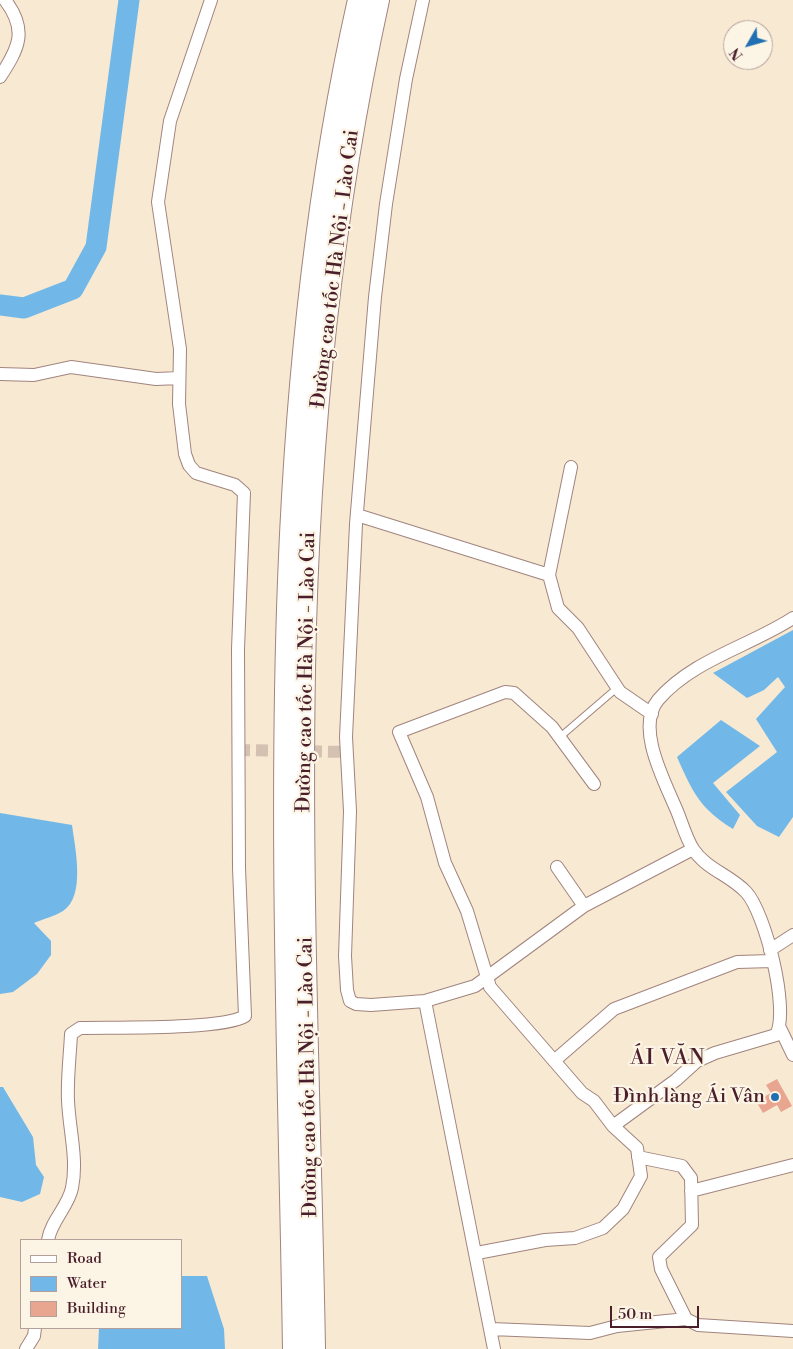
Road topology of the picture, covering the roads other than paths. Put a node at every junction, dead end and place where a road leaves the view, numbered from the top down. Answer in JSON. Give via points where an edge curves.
{"nodes":[{"id":1,"x":5,"y":0,"type":"edge"},
{"id":2,"x":211,"y":0,"type":"edge"},
{"id":3,"x":359,"y":0,"type":"edge"},
{"id":4,"x":378,"y":0,"type":"edge"},
{"id":5,"x":423,"y":0,"type":"edge"},
{"id":6,"x":0,"y":77,"type":"edge"},
{"id":7,"x":0,"y":374,"type":"edge"},
{"id":8,"x":179,"y":378,"type":"junction"},
{"id":9,"x":571,"y":467,"type":"dead end"},
{"id":10,"x":357,"y":515,"type":"junction"},
{"id":11,"x":549,"y":575,"type":"junction"},
{"id":12,"x":793,"y":618,"type":"edge"},
{"id":13,"x":617,"y":688,"type":"junction"},
{"id":14,"x":652,"y":714,"type":"junction"},
{"id":15,"x":560,"y":737,"type":"junction"},
{"id":16,"x":594,"y":784,"type":"dead end"},
{"id":17,"x":693,"y":849,"type":"junction"},
{"id":18,"x":558,"y":867,"type":"dead end"},
{"id":19,"x":584,"y":906,"type":"junction"},
{"id":20,"x":793,"y":935,"type":"edge"},
{"id":21,"x":771,"y":955,"type":"junction"},
{"id":22,"x":487,"y":977,"type":"junction"},
{"id":23,"x":425,"y":1001,"type":"junction"},
{"id":24,"x":780,"y":1028,"type":"junction"},
{"id":25,"x":790,"y":1039,"type":"edge"},
{"id":26,"x":793,"y":1055,"type":"edge"},
{"id":27,"x":554,"y":1061,"type":"junction"},
{"id":28,"x":613,"y":1126,"type":"junction"},
{"id":29,"x":638,"y":1157,"type":"junction"},
{"id":30,"x":793,"y":1165,"type":"edge"},
{"id":31,"x":691,"y":1191,"type":"junction"},
{"id":32,"x":48,"y":1239,"type":"edge"},
{"id":33,"x":477,"y":1253,"type":"junction"},
{"id":34,"x":686,"y":1319,"type":"junction"},
{"id":35,"x":35,"y":1329,"type":"edge"},
{"id":36,"x":490,"y":1329,"type":"junction"},
{"id":37,"x":793,"y":1331,"type":"edge"},
{"id":38,"x":26,"y":1349,"type":"edge"},
{"id":39,"x":294,"y":1349,"type":"edge"},
{"id":40,"x":314,"y":1349,"type":"edge"},
{"id":41,"x":494,"y":1349,"type":"edge"}],
"edges":[{"from":1,"to":6,"type":"street","via":[[20,31],[18,44]]},
{"from":2,"to":8,"type":"street","via":[[170,121],[158,202],[180,349]]},
{"from":3,"to":39,"type":"highway","name":"Đường cao tốc Hà Nội - Lào Cai","via":[[346,58],[314,265],[292,521],[285,668],[285,832]]},
{"from":4,"to":40,"type":"highway","name":"Đường cao tốc Hà Nội - Lào Cai","via":[[362,78],[332,268],[318,400],[310,521],[304,667],[303,826]]},
{"from":5,"to":10,"type":"street","via":[[406,79],[384,223]]},
{"from":7,"to":8,"type":"street","via":[[34,375],[71,367],[156,380]]},
{"from":8,"to":32,"type":"street","via":[[179,404],[189,465],[196,473],[234,485],[244,493],[238,667],[239,868],[245,1016],[237,1021],[200,1024],[80,1028],[71,1034],[68,1100],[74,1140],[72,1189]]},
{"from":9,"to":11,"type":"street"},
{"from":10,"to":11,"type":"street"},
{"from":10,"to":23,"type":"street","via":[[346,737],[350,811],[345,956],[347,990],[350,1001],[356,1004]]},
{"from":11,"to":13,"type":"street","via":[[558,608],[578,628]]},
{"from":12,"to":14,"type":"street","via":[[676,681],[656,702]]},
{"from":13,"to":14,"type":"street"},
{"from":13,"to":15,"type":"lane"},
{"from":14,"to":17,"type":"street","via":[[653,752]]},
{"from":15,"to":16,"type":"street"},
{"from":15,"to":22,"type":"street","via":[[514,693],[505,692],[399,732],[427,797],[445,863],[467,911]]},
{"from":17,"to":19,"type":"street"},
{"from":17,"to":21,"type":"street","via":[[710,867],[747,893],[758,908]]},
{"from":18,"to":19,"type":"street"},
{"from":19,"to":22,"type":"street"},
{"from":20,"to":21,"type":"street"},
{"from":21,"to":24,"type":"street","via":[[781,996]]},
{"from":21,"to":27,"type":"street","via":[[737,962],[614,1009]]},
{"from":22,"to":23,"type":"street","via":[[475,986]]},
{"from":22,"to":27,"type":"street","via":[[490,988]]},
{"from":23,"to":33,"type":"street"},
{"from":24,"to":25,"type":"street"},
{"from":24,"to":28,"type":"street","via":[[776,1035],[697,1061]]},
{"from":25,"to":26,"type":"street"},
{"from":27,"to":28,"type":"street","via":[[582,1093],[594,1101]]},
{"from":28,"to":29,"type":"street","via":[[637,1148]]},
{"from":29,"to":31,"type":"street","via":[[682,1166],[690,1178]]},
{"from":29,"to":33,"type":"street","via":[[641,1176],[623,1209],[603,1228],[575,1238]]},
{"from":30,"to":31,"type":"street"},
{"from":31,"to":34,"type":"street","via":[[692,1225],[659,1256],[661,1270]]},
{"from":33,"to":36,"type":"street"},
{"from":34,"to":36,"type":"street","via":[[617,1326],[590,1333]]},
{"from":34,"to":37,"type":"street","via":[[698,1325]]},
{"from":35,"to":38,"type":"street"},
{"from":36,"to":41,"type":"street"}]}
